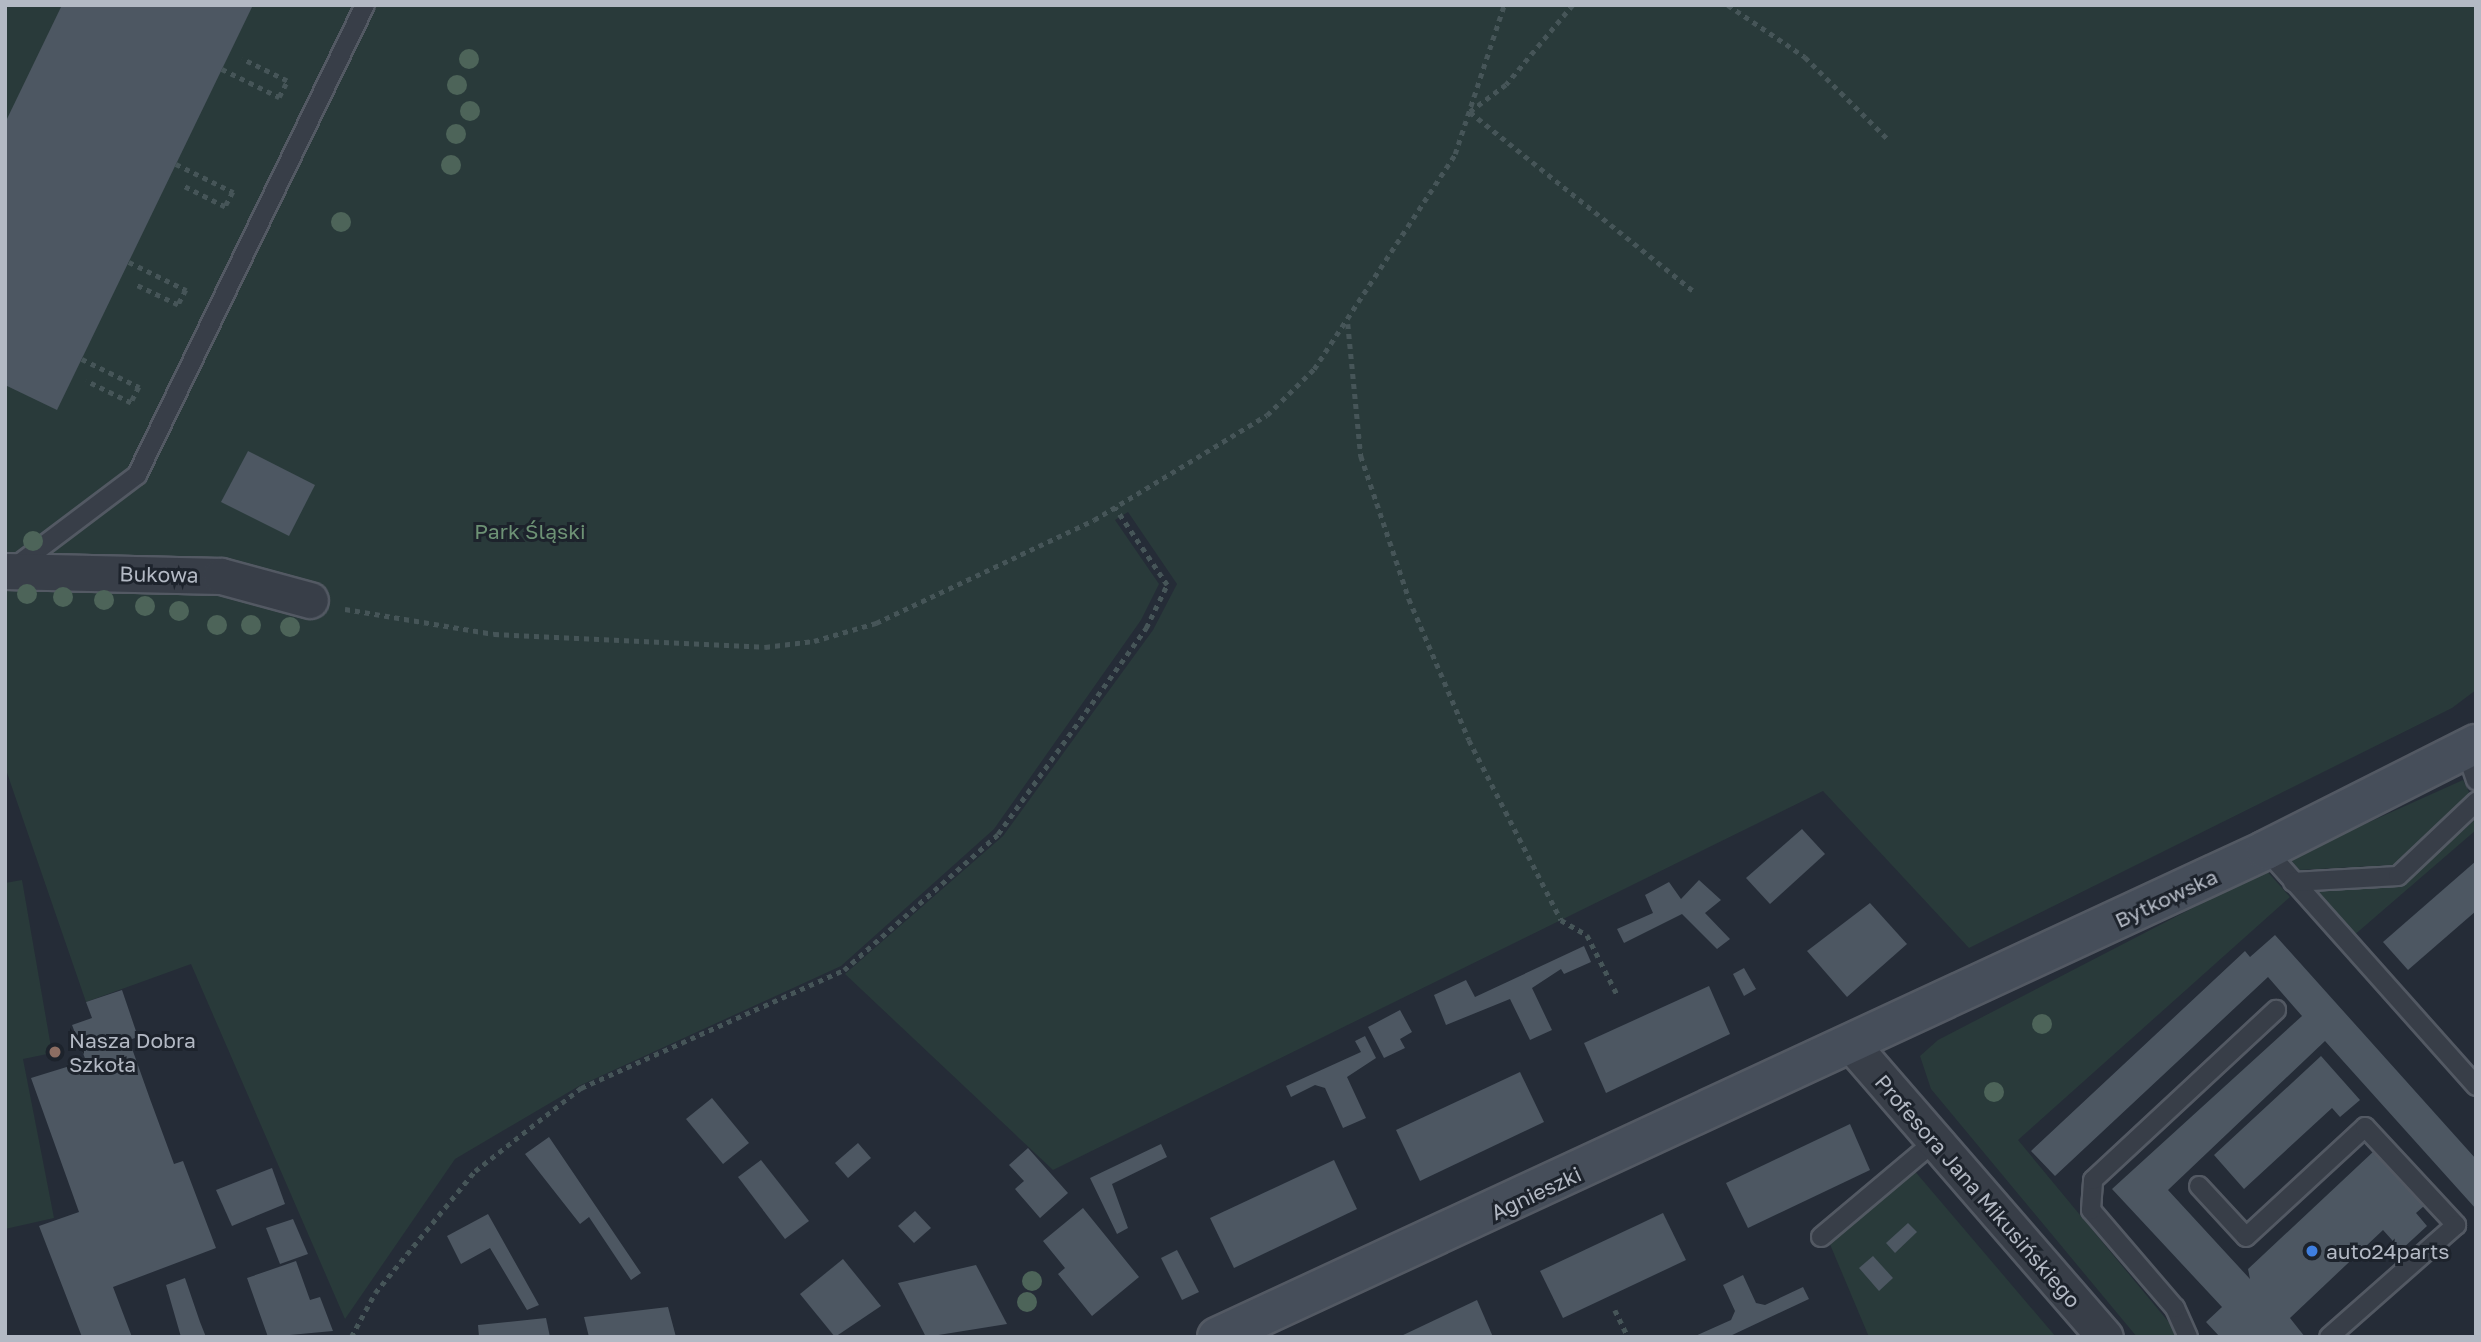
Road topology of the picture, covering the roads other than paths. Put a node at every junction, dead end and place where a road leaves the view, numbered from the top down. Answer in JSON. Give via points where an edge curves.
{"nodes":[{"id":1,"x":365,"y":5,"type":"edge"},
{"id":2,"x":7,"y":572,"type":"edge"},
{"id":3,"x":310,"y":600,"type":"road end"},
{"id":4,"x":2473,"y":758,"type":"edge"},
{"id":5,"x":2476,"y":802,"type":"edge"},
{"id":6,"x":2266,"y":850,"type":"junction"},
{"id":7,"x":2293,"y":882,"type":"junction"},
{"id":8,"x":2276,"y":1010,"type":"dead end"},
{"id":9,"x":1852,"y":1045,"type":"junction"},
{"id":10,"x":2476,"y":1086,"type":"edge"},
{"id":11,"x":1934,"y":1141,"type":"junction"},
{"id":12,"x":2199,"y":1186,"type":"dead end"},
{"id":13,"x":1821,"y":1237,"type":"dead end"},
{"id":14,"x":1217,"y":1337,"type":"edge"},
{"id":15,"x":2105,"y":1337,"type":"edge"},
{"id":16,"x":2188,"y":1337,"type":"edge"},
{"id":17,"x":2329,"y":1337,"type":"edge"}],
"edges":[{"from":1,"to":2,"type":"lane","via":[[137,475]]},
{"from":2,"to":3,"type":"street","name":"Bukowa","via":[[221,576]]},
{"from":4,"to":6,"type":"street","name":"Bytkowska"},
{"from":5,"to":7,"type":"lane","via":[[2398,876]]},
{"from":6,"to":7,"type":"lane"},
{"from":6,"to":9,"type":"street","name":"Bytkowska"},
{"from":7,"to":10,"type":"lane"},
{"from":8,"to":16,"type":"lane","via":[[2091,1188],[2091,1210],[2175,1308]]},
{"from":9,"to":11,"type":"street","name":"Profesora Jana Mikusińskiego"},
{"from":9,"to":14,"type":"street","name":"Agnieszki"},
{"from":11,"to":13,"type":"lane"},
{"from":11,"to":15,"type":"street","name":"Profesora Jana Mikusińskiego"},
{"from":12,"to":17,"type":"lane","via":[[2246,1237],[2365,1127],[2456,1225]]}]}
